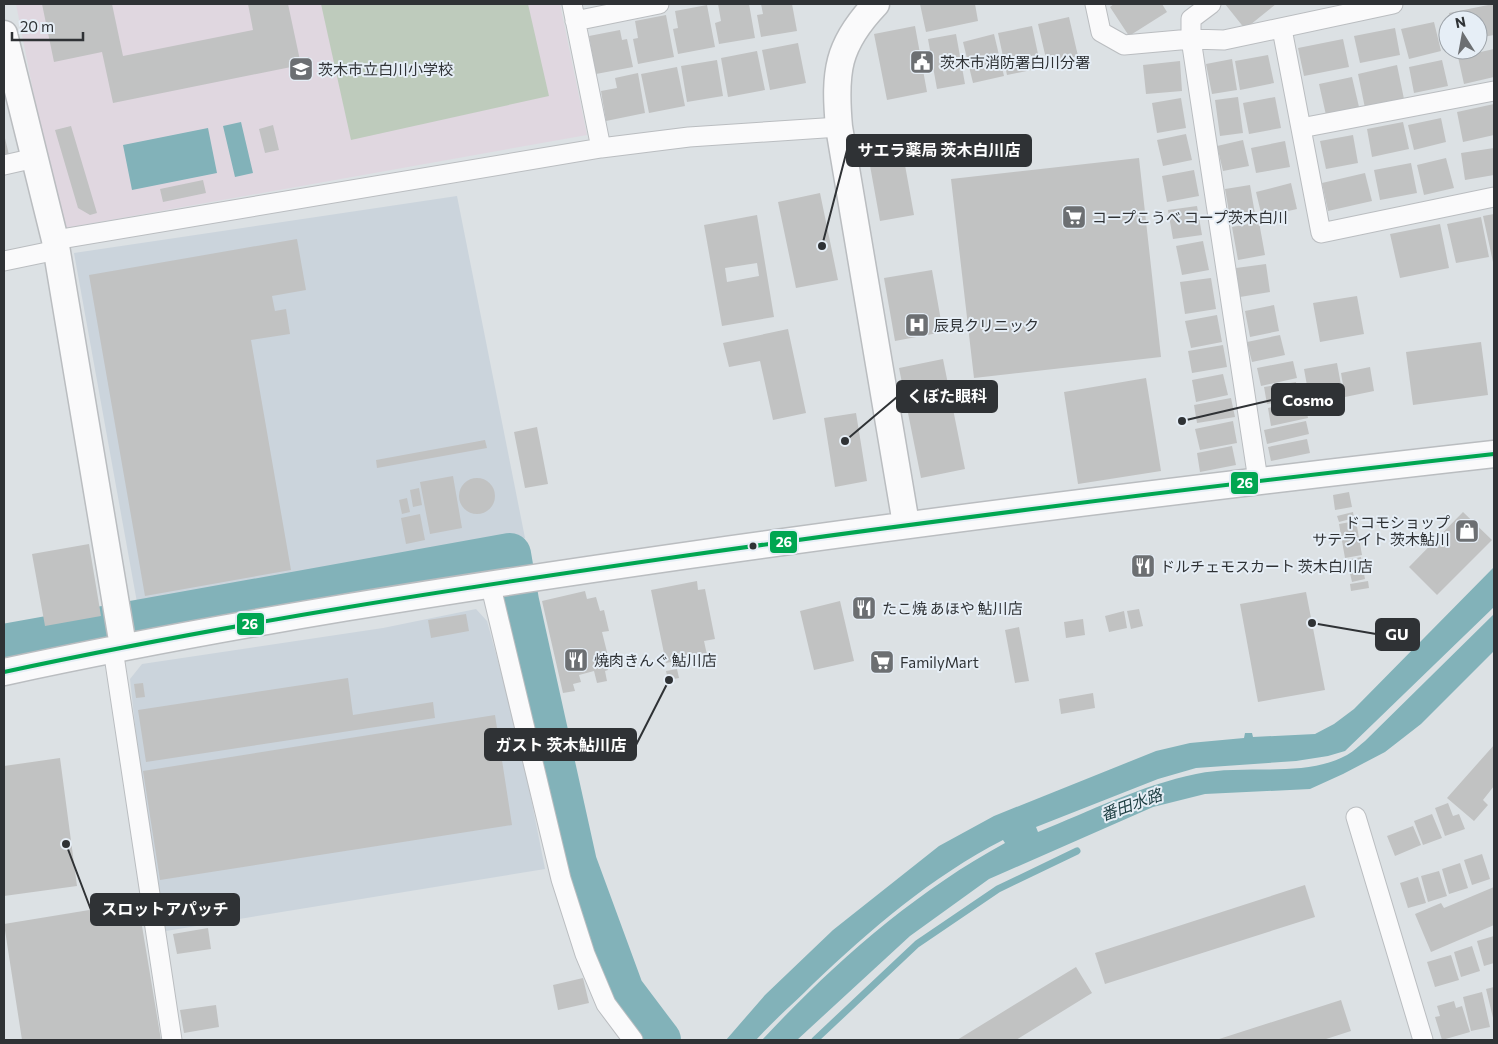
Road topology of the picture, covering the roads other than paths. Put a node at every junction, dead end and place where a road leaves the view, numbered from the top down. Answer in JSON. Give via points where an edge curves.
{"nodes":[{"id":1,"x":659,"y":4,"type":"edge"},
{"id":2,"x":876,"y":4,"type":"edge"},
{"id":3,"x":1095,"y":4,"type":"edge"},
{"id":4,"x":1211,"y":4,"type":"edge"},
{"id":5,"x":1393,"y":4,"type":"edge"},
{"id":6,"x":574,"y":12,"type":"edge"},
{"id":7,"x":1282,"y":29,"type":"junction"},
{"id":8,"x":4,"y":34,"type":"edge"},
{"id":9,"x":1191,"y":39,"type":"junction"},
{"id":10,"x":1494,"y":91,"type":"edge"},
{"id":11,"x":839,"y":127,"type":"junction"},
{"id":12,"x":1301,"y":128,"type":"junction"},
{"id":13,"x":601,"y":148,"type":"junction"},
{"id":14,"x":35,"y":158,"type":"junction"},
{"id":15,"x":4,"y":165,"type":"edge"},
{"id":16,"x":1494,"y":197,"type":"edge"},
{"id":17,"x":56,"y":245,"type":"junction"},
{"id":18,"x":4,"y":261,"type":"edge"},
{"id":19,"x":1494,"y":454,"type":"edge"},
{"id":20,"x":1258,"y":480,"type":"junction"},
{"id":21,"x":906,"y":524,"type":"junction"},
{"id":22,"x":496,"y":582,"type":"junction"},
{"id":23,"x":118,"y":648,"type":"junction"},
{"id":24,"x":4,"y":672,"type":"edge"},
{"id":25,"x":1356,"y":817,"type":"dead end"},
{"id":26,"x":172,"y":1040,"type":"edge"},
{"id":27,"x":632,"y":1040,"type":"edge"},
{"id":28,"x":1423,"y":1040,"type":"edge"}],
"edges":[{"from":1,"to":6,"type":"street"},
{"from":2,"to":11,"type":"main road","via":[[856,24],[840,59],[835,90]]},
{"from":3,"to":9,"type":"street","via":[[1101,32],[1124,45]]},
{"from":4,"to":9,"type":"street","via":[[1191,19]]},
{"from":5,"to":7,"type":"street"},
{"from":6,"to":13,"type":"street"},
{"from":7,"to":9,"type":"street","via":[[1224,40]]},
{"from":7,"to":12,"type":"street"},
{"from":8,"to":14,"type":"main road"},
{"from":9,"to":20,"type":"street"},
{"from":10,"to":12,"type":"street"},
{"from":11,"to":13,"type":"street","via":[[689,137]]},
{"from":11,"to":21,"type":"main road"},
{"from":12,"to":16,"type":"street","via":[[1322,233]]},
{"from":13,"to":17,"type":"street"},
{"from":14,"to":15,"type":"street"},
{"from":14,"to":17,"type":"main road"},
{"from":17,"to":18,"type":"street"},
{"from":17,"to":23,"type":"main road"},
{"from":19,"to":20,"type":"main road"},
{"from":20,"to":21,"type":"main road"},
{"from":21,"to":22,"type":"main road"},
{"from":22,"to":23,"type":"main road"},
{"from":22,"to":27,"type":"street","via":[[561,879],[585,954],[606,1004]]},
{"from":23,"to":24,"type":"main road"},
{"from":23,"to":26,"type":"street"},
{"from":25,"to":28,"type":"street"}]}
